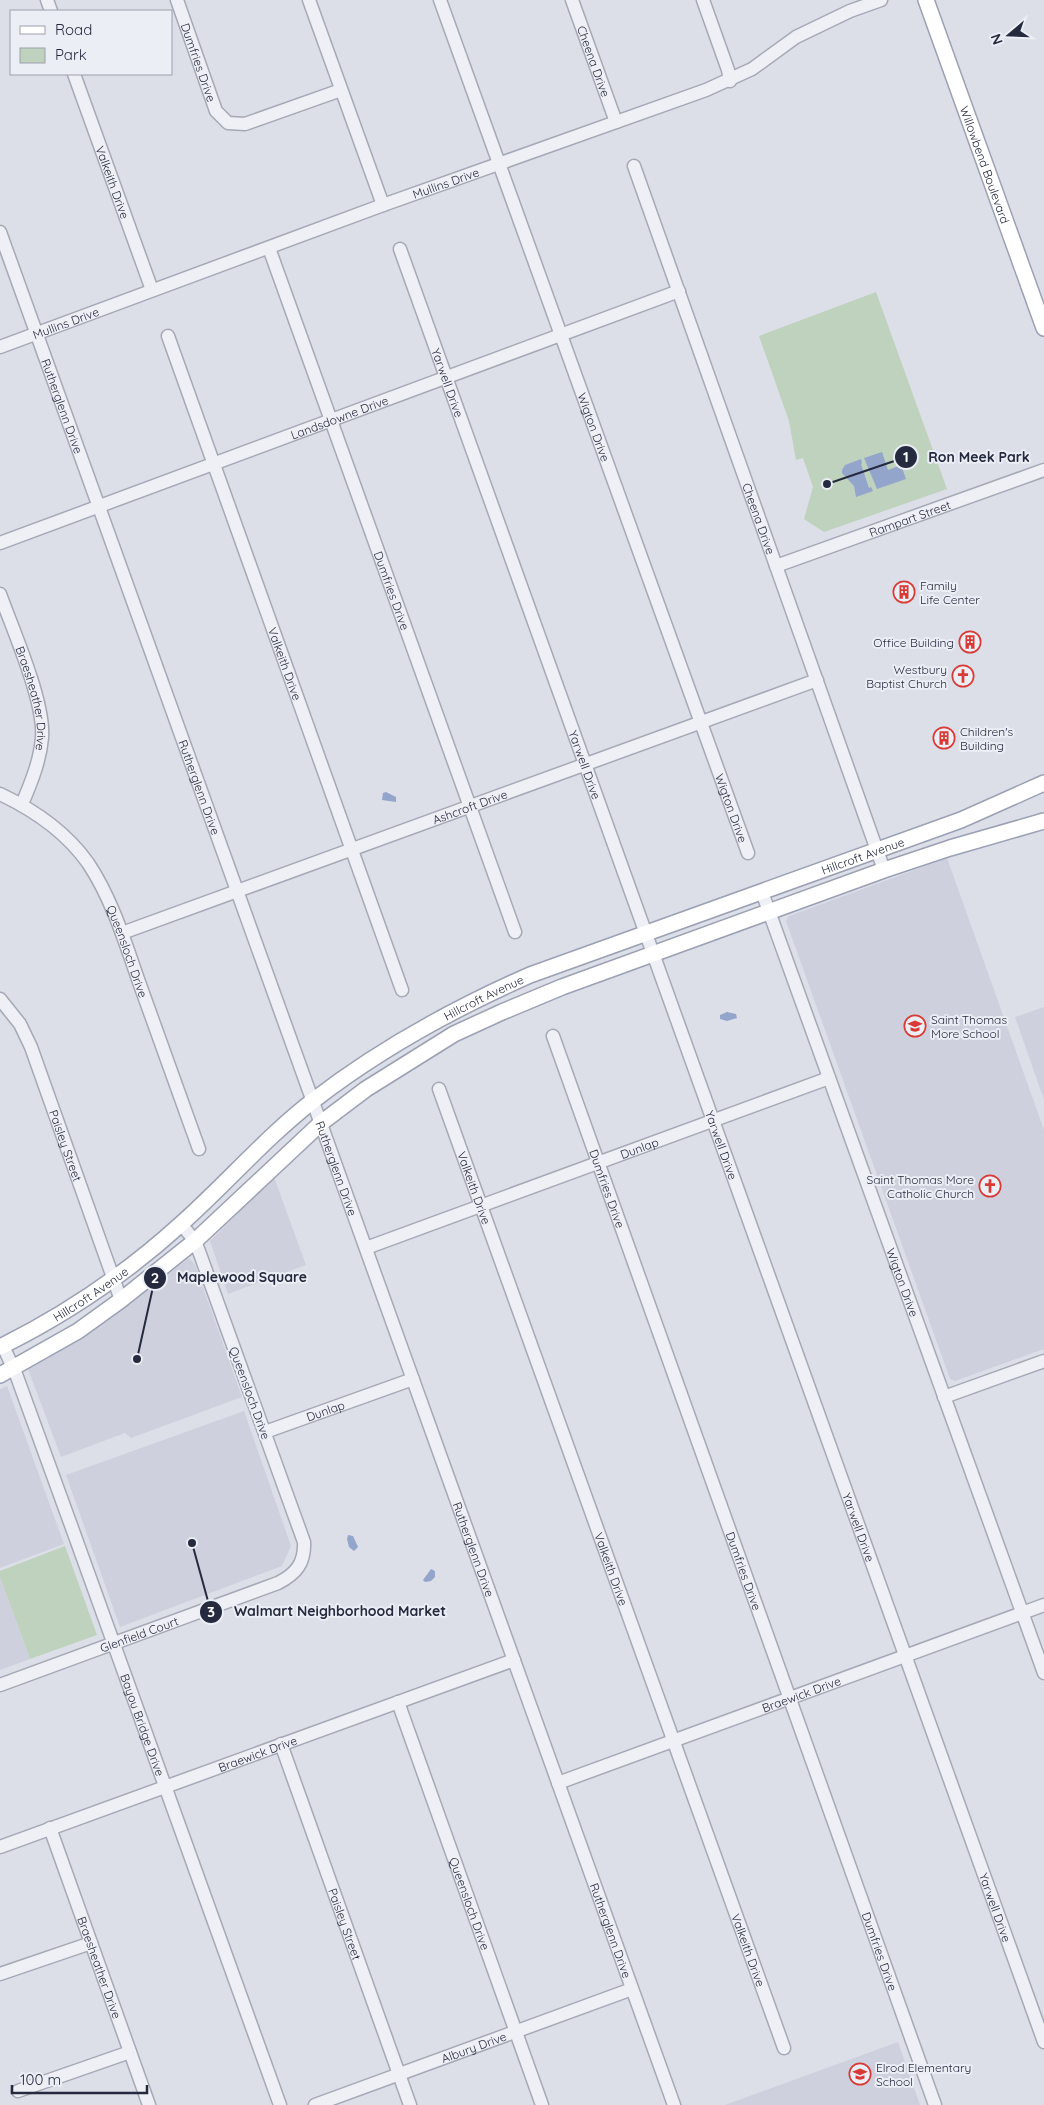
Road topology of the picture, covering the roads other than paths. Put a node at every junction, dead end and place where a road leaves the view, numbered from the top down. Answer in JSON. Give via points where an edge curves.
{"nodes":[{"id":1,"x":177,"y":0,"type":"edge"},
{"id":2,"x":309,"y":0,"type":"edge"},
{"id":3,"x":440,"y":0,"type":"edge"},
{"id":4,"x":572,"y":0,"type":"edge"},
{"id":5,"x":703,"y":0,"type":"edge"},
{"id":6,"x":882,"y":0,"type":"edge"},
{"id":7,"x":926,"y":0,"type":"edge"},
{"id":8,"x":74,"y":75,"type":"edge"},
{"id":9,"x":730,"y":80,"type":"junction"},
{"id":10,"x":341,"y":90,"type":"junction"},
{"id":11,"x":616,"y":122,"type":"junction"},
{"id":12,"x":500,"y":164,"type":"junction"},
{"id":13,"x":634,"y":166,"type":"dead end"},
{"id":14,"x":383,"y":205,"type":"junction"},
{"id":15,"x":0,"y":232,"type":"edge"},
{"id":16,"x":269,"y":248,"type":"junction"},
{"id":17,"x":400,"y":249,"type":"dead end"},
{"id":18,"x":152,"y":290,"type":"junction"},
{"id":19,"x":679,"y":291,"type":"junction"},
{"id":20,"x":1044,"y":328,"type":"edge"},
{"id":21,"x":36,"y":333,"type":"junction"},
{"id":22,"x":562,"y":335,"type":"junction"},
{"id":23,"x":168,"y":336,"type":"dead end"},
{"id":24,"x":0,"y":347,"type":"edge"},
{"id":25,"x":446,"y":378,"type":"junction"},
{"id":26,"x":331,"y":420,"type":"junction"},
{"id":27,"x":214,"y":463,"type":"junction"},
{"id":28,"x":1044,"y":470,"type":"edge"},
{"id":29,"x":99,"y":506,"type":"junction"},
{"id":30,"x":0,"y":542,"type":"edge"},
{"id":31,"x":776,"y":566,"type":"junction"},
{"id":32,"x":0,"y":594,"type":"edge"},
{"id":33,"x":817,"y":680,"type":"junction"},
{"id":34,"x":701,"y":722,"type":"junction"},
{"id":35,"x":585,"y":764,"type":"junction"},
{"id":36,"x":1044,"y":783,"type":"edge"},
{"id":37,"x":0,"y":794,"type":"edge"},
{"id":38,"x":22,"y":804,"type":"junction"},
{"id":39,"x":470,"y":806,"type":"junction"},
{"id":40,"x":1044,"y":821,"type":"edge"},
{"id":41,"x":352,"y":849,"type":"junction"},
{"id":42,"x":877,"y":849,"type":"junction"},
{"id":43,"x":748,"y":853,"type":"dead end"},
{"id":44,"x":884,"y":870,"type":"junction"},
{"id":45,"x":236,"y":891,"type":"junction"},
{"id":46,"x":762,"y":892,"type":"junction"},
{"id":47,"x":770,"y":913,"type":"junction"},
{"id":48,"x":515,"y":932,"type":"dead end"},
{"id":49,"x":122,"y":933,"type":"junction"},
{"id":50,"x":646,"y":933,"type":"junction"},
{"id":51,"x":653,"y":954,"type":"junction"},
{"id":52,"x":402,"y":990,"type":"dead end"},
{"id":53,"x":0,"y":999,"type":"edge"},
{"id":54,"x":553,"y":1036,"type":"dead end"},
{"id":55,"x":829,"y":1078,"type":"junction"},
{"id":56,"x":439,"y":1089,"type":"dead end"},
{"id":57,"x":312,"y":1101,"type":"junction"},
{"id":58,"x":713,"y":1121,"type":"junction"},
{"id":59,"x":321,"y":1123,"type":"junction"},
{"id":60,"x":198,"y":1150,"type":"dead end"},
{"id":61,"x":599,"y":1161,"type":"junction"},
{"id":62,"x":481,"y":1204,"type":"junction"},
{"id":63,"x":181,"y":1224,"type":"junction"},
{"id":64,"x":195,"y":1240,"type":"junction"},
{"id":65,"x":366,"y":1248,"type":"junction"},
{"id":66,"x":114,"y":1280,"type":"junction"},
{"id":67,"x":121,"y":1300,"type":"junction"},
{"id":68,"x":2,"y":1347,"type":"edge"},
{"id":69,"x":1044,"y":1361,"type":"edge"},
{"id":70,"x":7,"y":1372,"type":"edge"},
{"id":71,"x":413,"y":1379,"type":"junction"},
{"id":72,"x":944,"y":1397,"type":"junction"},
{"id":73,"x":264,"y":1432,"type":"junction"},
{"id":74,"x":300,"y":1567,"type":"joint"},
{"id":75,"x":1044,"y":1605,"type":"edge"},
{"id":76,"x":1022,"y":1613,"type":"junction"},
{"id":77,"x":113,"y":1644,"type":"junction"},
{"id":78,"x":905,"y":1656,"type":"junction"},
{"id":79,"x":514,"y":1660,"type":"junction"},
{"id":80,"x":1044,"y":1673,"type":"edge"},
{"id":81,"x":0,"y":1685,"type":"edge"},
{"id":82,"x":789,"y":1698,"type":"junction"},
{"id":83,"x":398,"y":1702,"type":"junction"},
{"id":84,"x":674,"y":1741,"type":"junction"},
{"id":85,"x":281,"y":1744,"type":"junction"},
{"id":86,"x":558,"y":1783,"type":"junction"},
{"id":87,"x":165,"y":1787,"type":"junction"},
{"id":88,"x":50,"y":1828,"type":"junction"},
{"id":89,"x":0,"y":1847,"type":"edge"},
{"id":90,"x":91,"y":1943,"type":"junction"},
{"id":91,"x":0,"y":1974,"type":"edge"},
{"id":92,"x":632,"y":1989,"type":"junction"},
{"id":93,"x":516,"y":2031,"type":"junction"},
{"id":94,"x":1044,"y":2042,"type":"edge"},
{"id":95,"x":784,"y":2048,"type":"dead end"},
{"id":96,"x":130,"y":2052,"type":"junction"},
{"id":97,"x":400,"y":2075,"type":"junction"},
{"id":98,"x":18,"y":2091,"type":"dead end"},
{"id":99,"x":149,"y":2105,"type":"edge"},
{"id":100,"x":280,"y":2105,"type":"edge"},
{"id":101,"x":316,"y":2105,"type":"edge"},
{"id":102,"x":410,"y":2105,"type":"edge"},
{"id":103,"x":542,"y":2105,"type":"edge"},
{"id":104,"x":674,"y":2105,"type":"edge"},
{"id":105,"x":935,"y":2105,"type":"edge"}],
"edges":[{"from":1,"to":10,"type":"street","name":"Dumfries Drive","via":[[216,111],[228,123],[245,124]]},
{"from":2,"to":10,"type":"street"},
{"from":3,"to":12,"type":"street","name":"Wigton Drive"},
{"from":4,"to":11,"type":"street","name":"Cheena Drive"},
{"from":5,"to":9,"type":"street"},
{"from":6,"to":9,"type":"street","name":"Mullins Drive","via":[[850,11],[796,37],[752,69]]},
{"from":7,"to":20,"type":"main road","name":"Willowbend Boulevard"},
{"from":8,"to":18,"type":"street","name":"Valkeith Drive"},
{"from":9,"to":11,"type":"street","name":"Mullins Drive"},
{"from":10,"to":14,"type":"street"},
{"from":11,"to":12,"type":"street","name":"Mullins Drive"},
{"from":12,"to":14,"type":"street","name":"Mullins Drive"},
{"from":12,"to":22,"type":"street","name":"Wigton Drive"},
{"from":13,"to":19,"type":"street","name":"Cheena Drive"},
{"from":14,"to":16,"type":"street","name":"Mullins Drive"},
{"from":15,"to":21,"type":"street","name":"Rutherglenn Drive"},
{"from":16,"to":18,"type":"street","name":"Mullins Drive"},
{"from":16,"to":26,"type":"street","name":"Dumfries Drive"},
{"from":17,"to":25,"type":"street","name":"Yarwell Drive"},
{"from":18,"to":21,"type":"street","name":"Mullins Drive"},
{"from":19,"to":22,"type":"street","name":"Landsdowne Drive"},
{"from":19,"to":31,"type":"street","name":"Cheena Drive"},
{"from":21,"to":24,"type":"street","name":"Mullins Drive"},
{"from":21,"to":29,"type":"street","name":"Rutherglenn Drive"},
{"from":22,"to":25,"type":"street","name":"Landsdowne Drive"},
{"from":22,"to":34,"type":"street","name":"Wigton Drive"},
{"from":23,"to":27,"type":"street","name":"Valkeith Drive"},
{"from":25,"to":26,"type":"street","name":"Landsdowne Drive"},
{"from":25,"to":35,"type":"street","name":"Yarwell Drive"},
{"from":26,"to":27,"type":"street","name":"Landsdowne Drive"},
{"from":26,"to":39,"type":"street","name":"Dumfries Drive"},
{"from":27,"to":29,"type":"street","name":"Landsdowne Drive"},
{"from":27,"to":41,"type":"street","name":"Valkeith Drive"},
{"from":28,"to":31,"type":"street","name":"Rampart Street"},
{"from":29,"to":30,"type":"street","name":"Landsdowne Drive"},
{"from":29,"to":45,"type":"street","name":"Rutherglenn Drive"},
{"from":31,"to":33,"type":"street","name":"Cheena Drive"},
{"from":32,"to":38,"type":"street","name":"Braesheather Drive","via":[[37,700],[42,737],[35,773]]},
{"from":33,"to":34,"type":"street","name":"Ashcroft Drive"},
{"from":33,"to":42,"type":"street","name":"Cheena Drive"},
{"from":34,"to":35,"type":"street","name":"Ashcroft Drive"},
{"from":34,"to":43,"type":"street","name":"Wigton Drive"},
{"from":35,"to":39,"type":"street","name":"Ashcroft Drive"},
{"from":35,"to":50,"type":"street","name":"Yarwell Drive"},
{"from":36,"to":42,"type":"main road","name":"Hillcroft Avenue","via":[[961,820]]},
{"from":37,"to":38,"type":"street","name":"Queensloch Drive"},
{"from":38,"to":49,"type":"street","name":"Queensloch Drive","via":[[67,838],[88,863]]},
{"from":39,"to":41,"type":"street","name":"Ashcroft Drive"},
{"from":39,"to":48,"type":"street","name":"Dumfries Drive"},
{"from":40,"to":44,"type":"main road","name":"Hillcroft Avenue"},
{"from":41,"to":45,"type":"street","name":"Ashcroft Drive"},
{"from":41,"to":52,"type":"street","name":"Valkeith Drive"},
{"from":42,"to":44,"type":"street","name":"Cheena Drive"},
{"from":42,"to":46,"type":"main road","name":"Hillcroft Avenue"},
{"from":44,"to":47,"type":"main road","name":"Hillcroft Avenue"},
{"from":45,"to":49,"type":"street","name":"Ashcroft Drive"},
{"from":45,"to":57,"type":"street","name":"Rutherglenn Drive"},
{"from":46,"to":47,"type":"street","name":"Wigton Drive"},
{"from":46,"to":50,"type":"main road","name":"Hillcroft Avenue"},
{"from":47,"to":51,"type":"main road","name":"Hillcroft Avenue"},
{"from":47,"to":55,"type":"street","name":"Wigton Drive"},
{"from":49,"to":60,"type":"street","name":"Queensloch Drive"},
{"from":50,"to":51,"type":"street","name":"Yarwell Drive"},
{"from":50,"to":57,"type":"main road","name":"Hillcroft Avenue","via":[[473,1000],[409,1035]]},
{"from":51,"to":58,"type":"street","name":"Yarwell Drive"},
{"from":51,"to":59,"type":"main road","name":"Hillcroft Avenue","via":[[562,987],[454,1034],[374,1084]]},
{"from":53,"to":66,"type":"street","name":"Paisley Street","via":[[20,1024],[31,1047]]},
{"from":54,"to":61,"type":"street","name":"Dumfries Drive"},
{"from":55,"to":58,"type":"street","name":"Dunlap"},
{"from":55,"to":72,"type":"street","name":"Wigton Drive"},
{"from":56,"to":62,"type":"street","name":"Valkeith Drive"},
{"from":57,"to":59,"type":"street","name":"Rutherglenn Drive"},
{"from":57,"to":63,"type":"main road","name":"Hillcroft Avenue"},
{"from":58,"to":61,"type":"street","name":"Dunlap"},
{"from":58,"to":78,"type":"street","name":"Yarwell Drive"},
{"from":59,"to":64,"type":"main road","name":"Hillcroft Avenue"},
{"from":59,"to":65,"type":"street","name":"Rutherglenn Drive"},
{"from":61,"to":62,"type":"street","name":"Dunlap"},
{"from":61,"to":82,"type":"street","name":"Dumfries Drive"},
{"from":62,"to":65,"type":"street","name":"Dunlap"},
{"from":62,"to":84,"type":"street","name":"Valkeith Drive"},
{"from":63,"to":64,"type":"street","name":"Queensloch Drive"},
{"from":63,"to":66,"type":"main road","name":"Hillcroft Avenue"},
{"from":64,"to":67,"type":"main road","name":"Hillcroft Avenue"},
{"from":64,"to":73,"type":"street","name":"Queensloch Drive"},
{"from":65,"to":71,"type":"street","name":"Rutherglenn Drive"},
{"from":66,"to":67,"type":"street","name":"Paisley Street"},
{"from":66,"to":68,"type":"main road","name":"Hillcroft Avenue"},
{"from":67,"to":70,"type":"main road","name":"Hillcroft Avenue","via":[[78,1331]]},
{"from":68,"to":70,"type":"street","name":"Bayou Bridge Drive"},
{"from":69,"to":72,"type":"street"},
{"from":70,"to":77,"type":"street","name":"Bayou Bridge Drive"},
{"from":71,"to":73,"type":"street","name":"Dunlap"},
{"from":71,"to":79,"type":"street","name":"Rutherglenn Drive"},
{"from":72,"to":76,"type":"street","name":"Wigton Drive"},
{"from":73,"to":74,"type":"street","name":"Queensloch Drive","via":[[304,1542]]},
{"from":74,"to":77,"type":"street","name":"Glenfield Court","via":[[278,1583]]},
{"from":75,"to":76,"type":"street","name":"Braewick Drive"},
{"from":76,"to":78,"type":"street","name":"Braewick Drive"},
{"from":76,"to":80,"type":"street","name":"Wigton Drive"},
{"from":77,"to":81,"type":"street","name":"Glenfield Court"},
{"from":77,"to":87,"type":"street","name":"Bayou Bridge Drive"},
{"from":78,"to":82,"type":"street","name":"Braewick Drive"},
{"from":78,"to":94,"type":"street","name":"Yarwell Drive"},
{"from":79,"to":83,"type":"street","name":"Braewick Drive"},
{"from":79,"to":86,"type":"street","name":"Rutherglenn Drive"},
{"from":82,"to":84,"type":"street","name":"Braewick Drive"},
{"from":82,"to":105,"type":"street","name":"Dumfries Drive"},
{"from":83,"to":85,"type":"street","name":"Braewick Drive"},
{"from":83,"to":93,"type":"street","name":"Queensloch Drive"},
{"from":84,"to":86,"type":"street","name":"Braewick Drive"},
{"from":84,"to":95,"type":"street","name":"Valkeith Drive"},
{"from":85,"to":87,"type":"street","name":"Braewick Drive"},
{"from":85,"to":97,"type":"street","name":"Paisley Street"},
{"from":86,"to":92,"type":"street","name":"Rutherglenn Drive"},
{"from":87,"to":88,"type":"street","name":"Braewick Drive"},
{"from":87,"to":100,"type":"street","name":"Bayou Bridge Drive"},
{"from":88,"to":89,"type":"street","name":"Braewick Drive"},
{"from":88,"to":90,"type":"street","name":"Braesheather Drive"},
{"from":90,"to":91,"type":"street"},
{"from":90,"to":96,"type":"street","name":"Braesheather Drive"},
{"from":92,"to":93,"type":"street","name":"Albury Drive"},
{"from":92,"to":104,"type":"street","name":"Rutherglenn Drive"},
{"from":93,"to":97,"type":"street","name":"Albury Drive"},
{"from":93,"to":103,"type":"street","name":"Queensloch Drive"},
{"from":96,"to":98,"type":"street"},
{"from":96,"to":99,"type":"street","name":"Braesheather Drive"},
{"from":97,"to":101,"type":"street","name":"Albury Drive"},
{"from":97,"to":102,"type":"street","name":"Paisley Street"}]}
